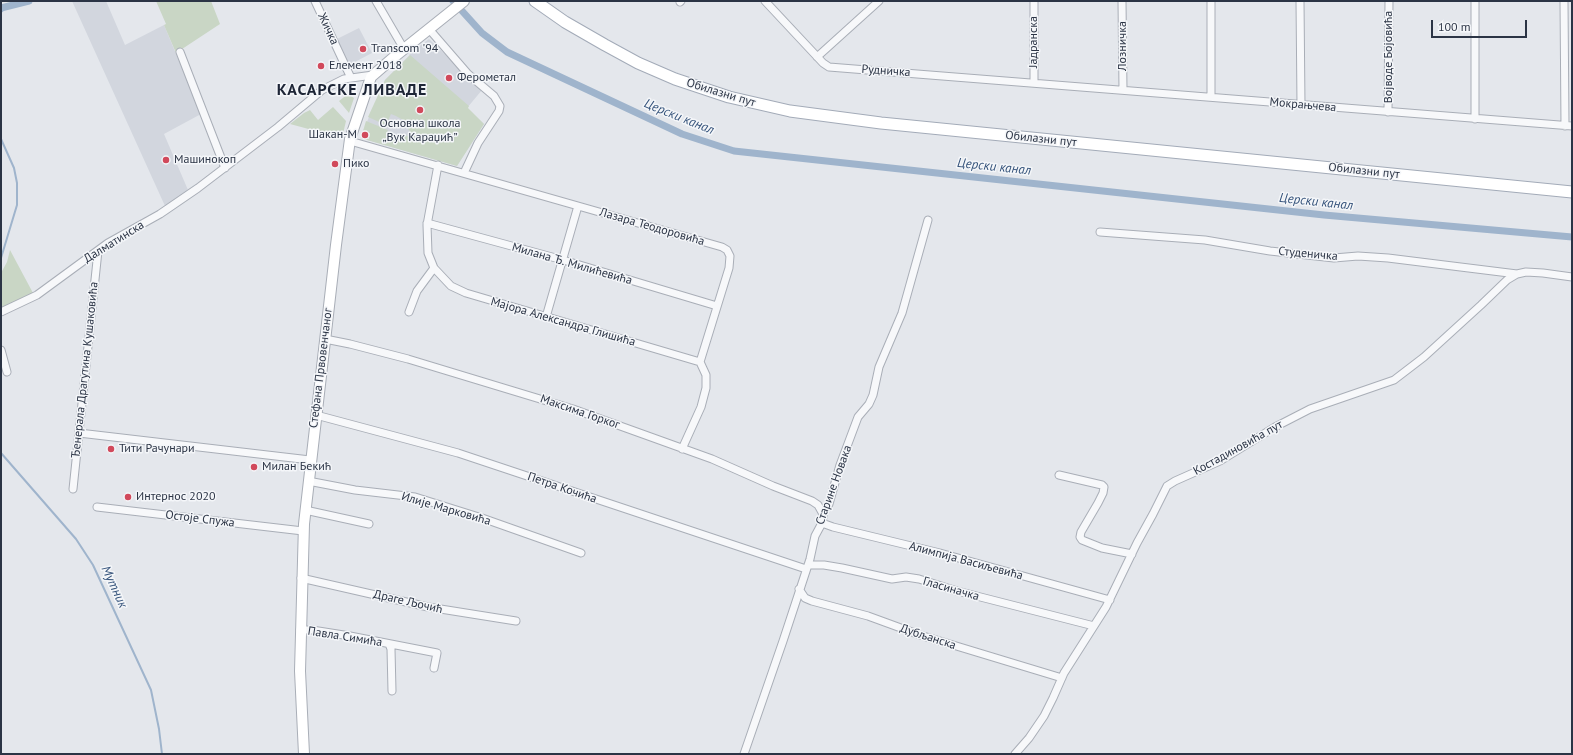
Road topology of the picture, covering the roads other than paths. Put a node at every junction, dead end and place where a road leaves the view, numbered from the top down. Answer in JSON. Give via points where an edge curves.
{"nodes":[{"id":1,"x":315,"y":1,"type":"edge"},
{"id":2,"x":376,"y":1,"type":"edge"},
{"id":3,"x":464,"y":1,"type":"edge"},
{"id":4,"x":765,"y":1,"type":"edge"},
{"id":5,"x":1034,"y":1,"type":"edge"},
{"id":6,"x":1122,"y":1,"type":"edge"},
{"id":7,"x":1211,"y":1,"type":"edge"},
{"id":8,"x":1300,"y":1,"type":"edge"},
{"id":9,"x":1389,"y":1,"type":"edge"},
{"id":10,"x":1475,"y":1,"type":"edge"},
{"id":11,"x":1564,"y":1,"type":"edge"},
{"id":12,"x":536,"y":2,"type":"edge"},
{"id":13,"x":874,"y":3,"type":"edge"},
{"id":14,"x":429,"y":29,"type":"junction"},
{"id":15,"x":404,"y":49,"type":"junction"},
{"id":16,"x":180,"y":52,"type":"dead end"},
{"id":17,"x":817,"y":57,"type":"junction"},
{"id":18,"x":373,"y":76,"type":"junction"},
{"id":19,"x":351,"y":78,"type":"junction"},
{"id":20,"x":1034,"y":82,"type":"junction"},
{"id":21,"x":1123,"y":90,"type":"junction"},
{"id":22,"x":1211,"y":97,"type":"junction"},
{"id":23,"x":1301,"y":105,"type":"junction"},
{"id":24,"x":1388,"y":112,"type":"junction"},
{"id":25,"x":1476,"y":119,"type":"junction"},
{"id":26,"x":1568,"y":126,"type":"edge"},
{"id":27,"x":350,"y":140,"type":"junction"},
{"id":28,"x":438,"y":166,"type":"junction"},
{"id":29,"x":224,"y":168,"type":"junction"},
{"id":30,"x":464,"y":173,"type":"junction"},
{"id":31,"x":1572,"y":192,"type":"edge"},
{"id":32,"x":578,"y":206,"type":"junction"},
{"id":33,"x":928,"y":220,"type":"dead end"},
{"id":34,"x":427,"y":223,"type":"junction"},
{"id":35,"x":1100,"y":232,"type":"dead end"},
{"id":36,"x":98,"y":250,"type":"junction"},
{"id":37,"x":563,"y":260,"type":"junction"},
{"id":38,"x":434,"y":268,"type":"junction"},
{"id":39,"x":1517,"y":274,"type":"junction"},
{"id":40,"x":1572,"y":276,"type":"edge"},
{"id":41,"x":717,"y":306,"type":"junction"},
{"id":42,"x":1,"y":312,"type":"edge"},
{"id":43,"x":409,"y":312,"type":"dead end"},
{"id":44,"x":546,"y":317,"type":"junction"},
{"id":45,"x":325,"y":340,"type":"junction"},
{"id":46,"x":1,"y":350,"type":"edge"},
{"id":47,"x":700,"y":362,"type":"junction"},
{"id":48,"x":7,"y":372,"type":"dead end"},
{"id":49,"x":316,"y":415,"type":"junction"},
{"id":50,"x":78,"y":433,"type":"junction"},
{"id":51,"x":682,"y":449,"type":"junction"},
{"id":52,"x":310,"y":460,"type":"junction"},
{"id":53,"x":1059,"y":475,"type":"dead end"},
{"id":54,"x":308,"y":481,"type":"junction"},
{"id":55,"x":73,"y":489,"type":"dead end"},
{"id":56,"x":97,"y":506,"type":"dead end"},
{"id":57,"x":305,"y":510,"type":"junction"},
{"id":58,"x":823,"y":514,"type":"junction"},
{"id":59,"x":822,"y":522,"type":"junction"},
{"id":60,"x":369,"y":524,"type":"dead end"},
{"id":61,"x":303,"y":531,"type":"junction"},
{"id":62,"x":581,"y":553,"type":"dead end"},
{"id":63,"x":1132,"y":554,"type":"junction"},
{"id":64,"x":807,"y":567,"type":"junction"},
{"id":65,"x":301,"y":578,"type":"junction"},
{"id":66,"x":799,"y":589,"type":"junction"},
{"id":67,"x":1110,"y":600,"type":"junction"},
{"id":68,"x":516,"y":621,"type":"dead end"},
{"id":69,"x":1094,"y":626,"type":"junction"},
{"id":70,"x":300,"y":630,"type":"junction"},
{"id":71,"x":389,"y":644,"type":"junction"},
{"id":72,"x":434,"y":668,"type":"dead end"},
{"id":73,"x":1062,"y":678,"type":"junction"},
{"id":74,"x":392,"y":691,"type":"dead end"},
{"id":75,"x":304,"y":754,"type":"edge"},
{"id":76,"x":744,"y":754,"type":"edge"},
{"id":77,"x":1015,"y":754,"type":"edge"}],
"edges":[{"from":1,"to":19,"type":"street","name":"Жичка"},
{"from":2,"to":15,"type":"street"},
{"from":3,"to":14,"type":"street","name":"Стефана Првовенчаног"},
{"from":4,"to":17,"type":"street","name":"Рудничка"},
{"from":5,"to":20,"type":"street","name":"Јадранска"},
{"from":6,"to":21,"type":"street","name":"Лозничка"},
{"from":7,"to":22,"type":"street"},
{"from":8,"to":23,"type":"street"},
{"from":9,"to":24,"type":"street","name":"Војводе Бојовића"},
{"from":10,"to":25,"type":"street"},
{"from":11,"to":26,"type":"street"},
{"from":12,"to":31,"type":"main road","name":"Обилазни пут","via":[[612,49],[674,79],[729,97],[790,111],[896,125]]},
{"from":13,"to":17,"type":"street"},
{"from":14,"to":15,"type":"street","name":"Стефана Првовенчаног"},
{"from":14,"to":30,"type":"street","via":[[465,71],[494,96],[500,106]]},
{"from":15,"to":18,"type":"street","name":"Стефана Првовенчаног"},
{"from":16,"to":29,"type":"street"},
{"from":17,"to":20,"type":"street","name":"Рудничка","via":[[829,67]]},
{"from":18,"to":19,"type":"street","name":"Далматинска"},
{"from":18,"to":27,"type":"street","name":"Стефана Првовенчаног","via":[[365,92]]},
{"from":19,"to":29,"type":"street","name":"Далматинска","via":[[336,82],[322,90]]},
{"from":20,"to":21,"type":"street","name":"Мокрањчева"},
{"from":21,"to":22,"type":"street","name":"Мокрањчева"},
{"from":22,"to":23,"type":"street","name":"Мокрањчева"},
{"from":23,"to":24,"type":"street","name":"Мокрањчева"},
{"from":24,"to":25,"type":"street","name":"Мокрањчева"},
{"from":25,"to":26,"type":"street","name":"Мокрањчева"},
{"from":27,"to":28,"type":"street","name":"Лазара Теодоровића"},
{"from":27,"to":45,"type":"street","name":"Стефана Првовенчаног"},
{"from":28,"to":30,"type":"street","name":"Лазара Теодоровића"},
{"from":28,"to":34,"type":"street"},
{"from":29,"to":36,"type":"street","name":"Далматинска","via":[[164,211]]},
{"from":30,"to":32,"type":"street","name":"Лазара Теодоровића"},
{"from":32,"to":37,"type":"street"},
{"from":32,"to":41,"type":"street","name":"Лазара Теодоровића","via":[[727,250],[730,256],[729,268]]},
{"from":33,"to":58,"type":"street","name":"Старине Новака","via":[[902,314],[879,367],[873,395],[858,417],[829,504]]},
{"from":34,"to":37,"type":"street","name":"Милана Ђ. Милићевића"},
{"from":34,"to":38,"type":"street","via":[[428,253]]},
{"from":35,"to":39,"type":"street","name":"Студеничка","via":[[1205,240],[1334,258],[1388,258]]},
{"from":36,"to":42,"type":"street","name":"Далматинска","via":[[37,295]]},
{"from":36,"to":50,"type":"street","name":"Ђенерала Драгутина Кушаковића"},
{"from":37,"to":41,"type":"street","name":"Милана Ђ. Милићевића"},
{"from":37,"to":44,"type":"street"},
{"from":38,"to":43,"type":"street","via":[[417,291]]},
{"from":38,"to":44,"type":"street","name":"Мајора Александра Глишића","via":[[446,282],[457,289]]},
{"from":39,"to":40,"type":"street","via":[[1526,272]]},
{"from":39,"to":63,"type":"street","name":"Костадиновића пут","via":[[1394,380],[1310,409],[1275,427],[1226,458],[1167,486]]},
{"from":41,"to":47,"type":"street","name":"Лазара Теодоровића"},
{"from":44,"to":47,"type":"street","name":"Мајора Александра Глишића"},
{"from":45,"to":49,"type":"street","name":"Стефана Првовенчаног"},
{"from":45,"to":51,"type":"street","name":"Максима Горког","via":[[374,350],[472,377],[573,409]]},
{"from":46,"to":48,"type":"street"},
{"from":47,"to":51,"type":"street","via":[[706,375],[706,388]]},
{"from":49,"to":52,"type":"street","name":"Стефана Првовенчаног"},
{"from":49,"to":64,"type":"street","name":"Петра Кочића","via":[[465,455]]},
{"from":50,"to":52,"type":"street"},
{"from":50,"to":55,"type":"street","name":"Ђенерала Драгутина Кушаковића"},
{"from":51,"to":58,"type":"street","name":"Максима Горког","via":[[812,501],[820,507]]},
{"from":52,"to":54,"type":"street","name":"Стефана Првовенчаног"},
{"from":53,"to":63,"type":"street","via":[[1104,487],[1081,532],[1082,540],[1102,548]]},
{"from":54,"to":57,"type":"street","name":"Стефана Првовенчаног"},
{"from":54,"to":62,"type":"street","name":"Илије Марковића","via":[[415,497]]},
{"from":56,"to":61,"type":"street","name":"Остоје Спужа"},
{"from":57,"to":60,"type":"street"},
{"from":57,"to":61,"type":"street","name":"Стефана Првовенчаног"},
{"from":58,"to":59,"type":"street","name":"Старине Новака"},
{"from":59,"to":64,"type":"street","name":"Старине Новака","via":[[815,536]]},
{"from":59,"to":67,"type":"street","name":"Алимпија Васиљевића"},
{"from":61,"to":65,"type":"street","name":"Стефана Првовенчаног"},
{"from":63,"to":67,"type":"street","name":"Костадиновића пут"},
{"from":64,"to":66,"type":"street","name":"Старине Новака"},
{"from":64,"to":69,"type":"street","name":"Гласиначка","via":[[824,565],[892,579],[919,579]]},
{"from":65,"to":68,"type":"street","name":"Драге Љочић","via":[[428,607]]},
{"from":65,"to":70,"type":"street","name":"Стефана Првовенчаног"},
{"from":66,"to":73,"type":"street","name":"Дубљанска","via":[[812,601],[868,616],[920,635]]},
{"from":66,"to":76,"type":"street","name":"Старине Новака"},
{"from":67,"to":69,"type":"street","name":"Костадиновића пут"},
{"from":69,"to":73,"type":"street","name":"Костадиновића пут"},
{"from":70,"to":71,"type":"street","name":"Павла Симића"},
{"from":70,"to":75,"type":"street","name":"Стефана Првовенчаног"},
{"from":71,"to":72,"type":"street","name":"Павла Симића","via":[[437,653]]},
{"from":71,"to":74,"type":"street","name":"Павла Симића"},
{"from":73,"to":77,"type":"street","name":"Костадиновића пут","via":[[1044,716],[1030,738]]}]}
